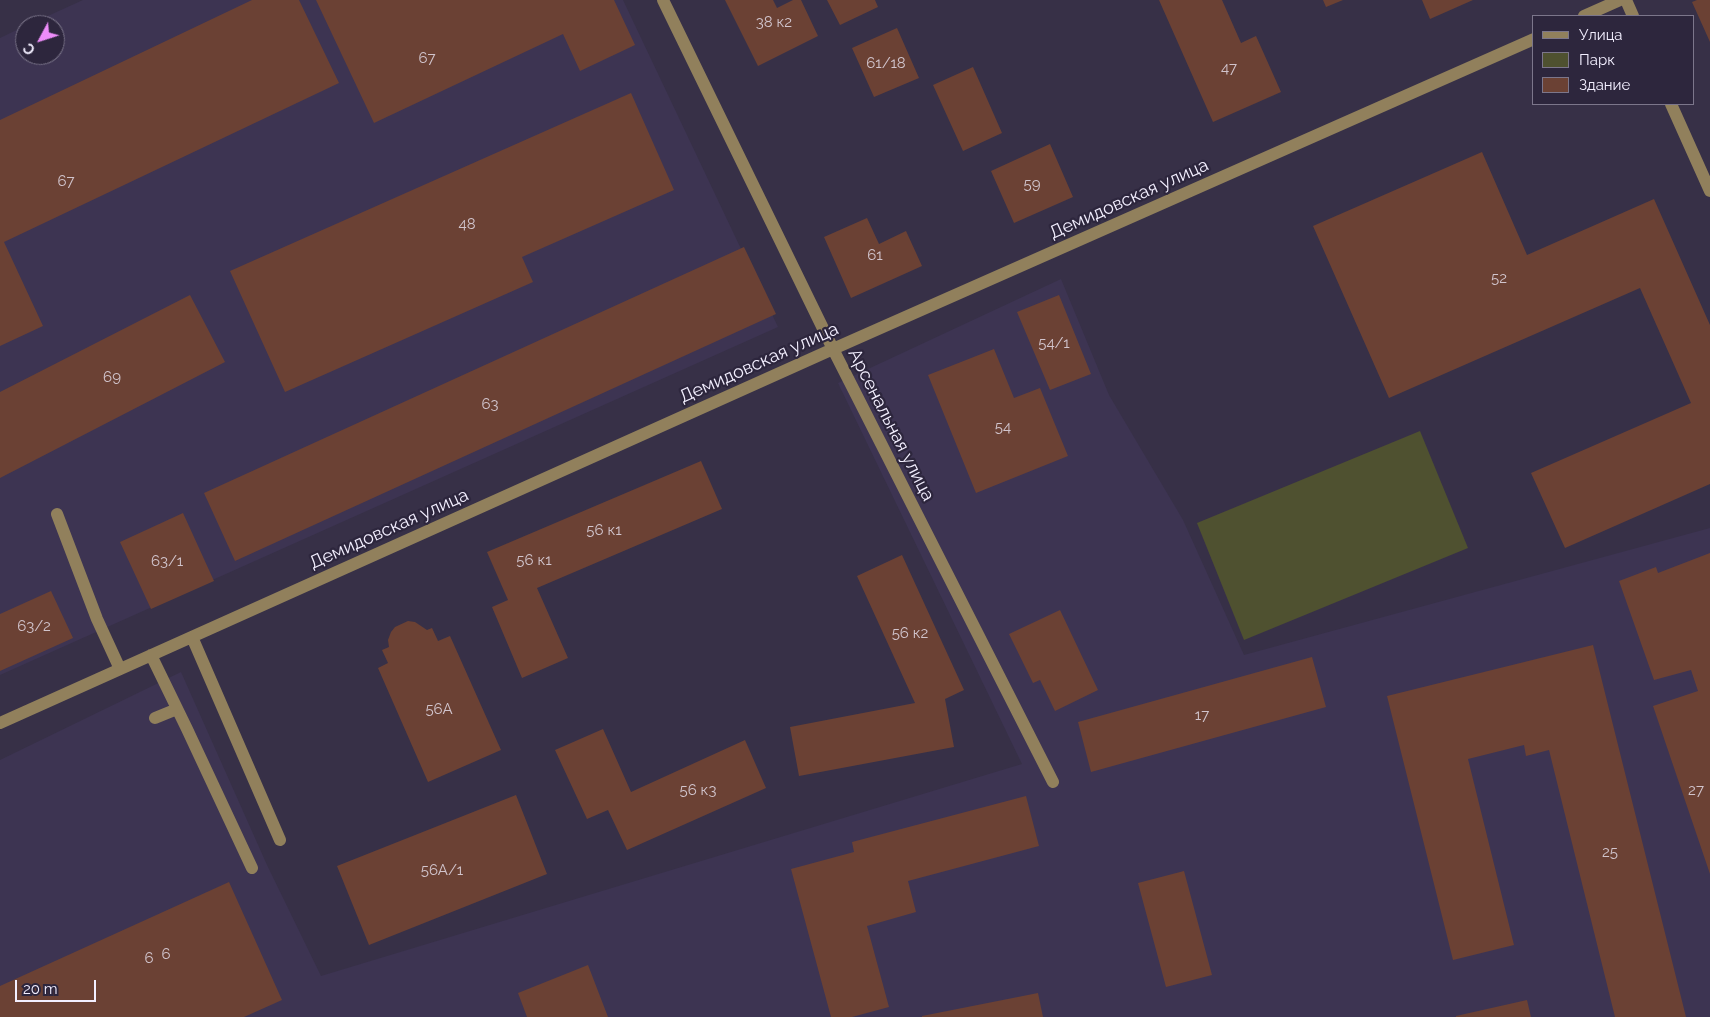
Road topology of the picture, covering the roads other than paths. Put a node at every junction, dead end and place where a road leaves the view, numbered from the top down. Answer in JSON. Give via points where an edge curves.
{"nodes":[{"id":1,"x":663,"y":0,"type":"edge"},
{"id":2,"x":1620,"y":0,"type":"edge"},
{"id":3,"x":1626,"y":0,"type":"edge"},
{"id":4,"x":1586,"y":15,"type":"edge"},
{"id":5,"x":1633,"y":15,"type":"edge"},
{"id":6,"x":1532,"y":40,"type":"edge"},
{"id":7,"x":1671,"y":105,"type":"edge"},
{"id":8,"x":1710,"y":192,"type":"edge"},
{"id":9,"x":833,"y":349,"type":"junction"},
{"id":10,"x":57,"y":514,"type":"dead end"},
{"id":11,"x":192,"y":637,"type":"junction"},
{"id":12,"x":151,"y":655,"type":"junction"},
{"id":13,"x":120,"y":669,"type":"junction"},
{"id":14,"x":177,"y":709,"type":"junction"},
{"id":15,"x":155,"y":718,"type":"dead end"},
{"id":16,"x":0,"y":723,"type":"edge"},
{"id":17,"x":1052,"y":782,"type":"dead end"},
{"id":18,"x":280,"y":840,"type":"dead end"},
{"id":19,"x":252,"y":868,"type":"dead end"}],
"edges":[{"from":1,"to":9,"type":"street","name":"Арсенальная улица"},
{"from":2,"to":4,"type":"street"},
{"from":3,"to":5,"type":"street"},
{"from":6,"to":9,"type":"street","name":"Демидовская улица"},
{"from":7,"to":8,"type":"street"},
{"from":9,"to":11,"type":"street","name":"Демидовская улица"},
{"from":9,"to":17,"type":"street","name":"Арсенальная улица"},
{"from":10,"to":13,"type":"street"},
{"from":11,"to":12,"type":"street","name":"Демидовская улица"},
{"from":11,"to":18,"type":"street"},
{"from":12,"to":13,"type":"street","name":"Демидовская улица"},
{"from":12,"to":14,"type":"street"},
{"from":13,"to":16,"type":"street","name":"Демидовская улица"},
{"from":14,"to":15,"type":"street"},
{"from":14,"to":19,"type":"street"}]}
